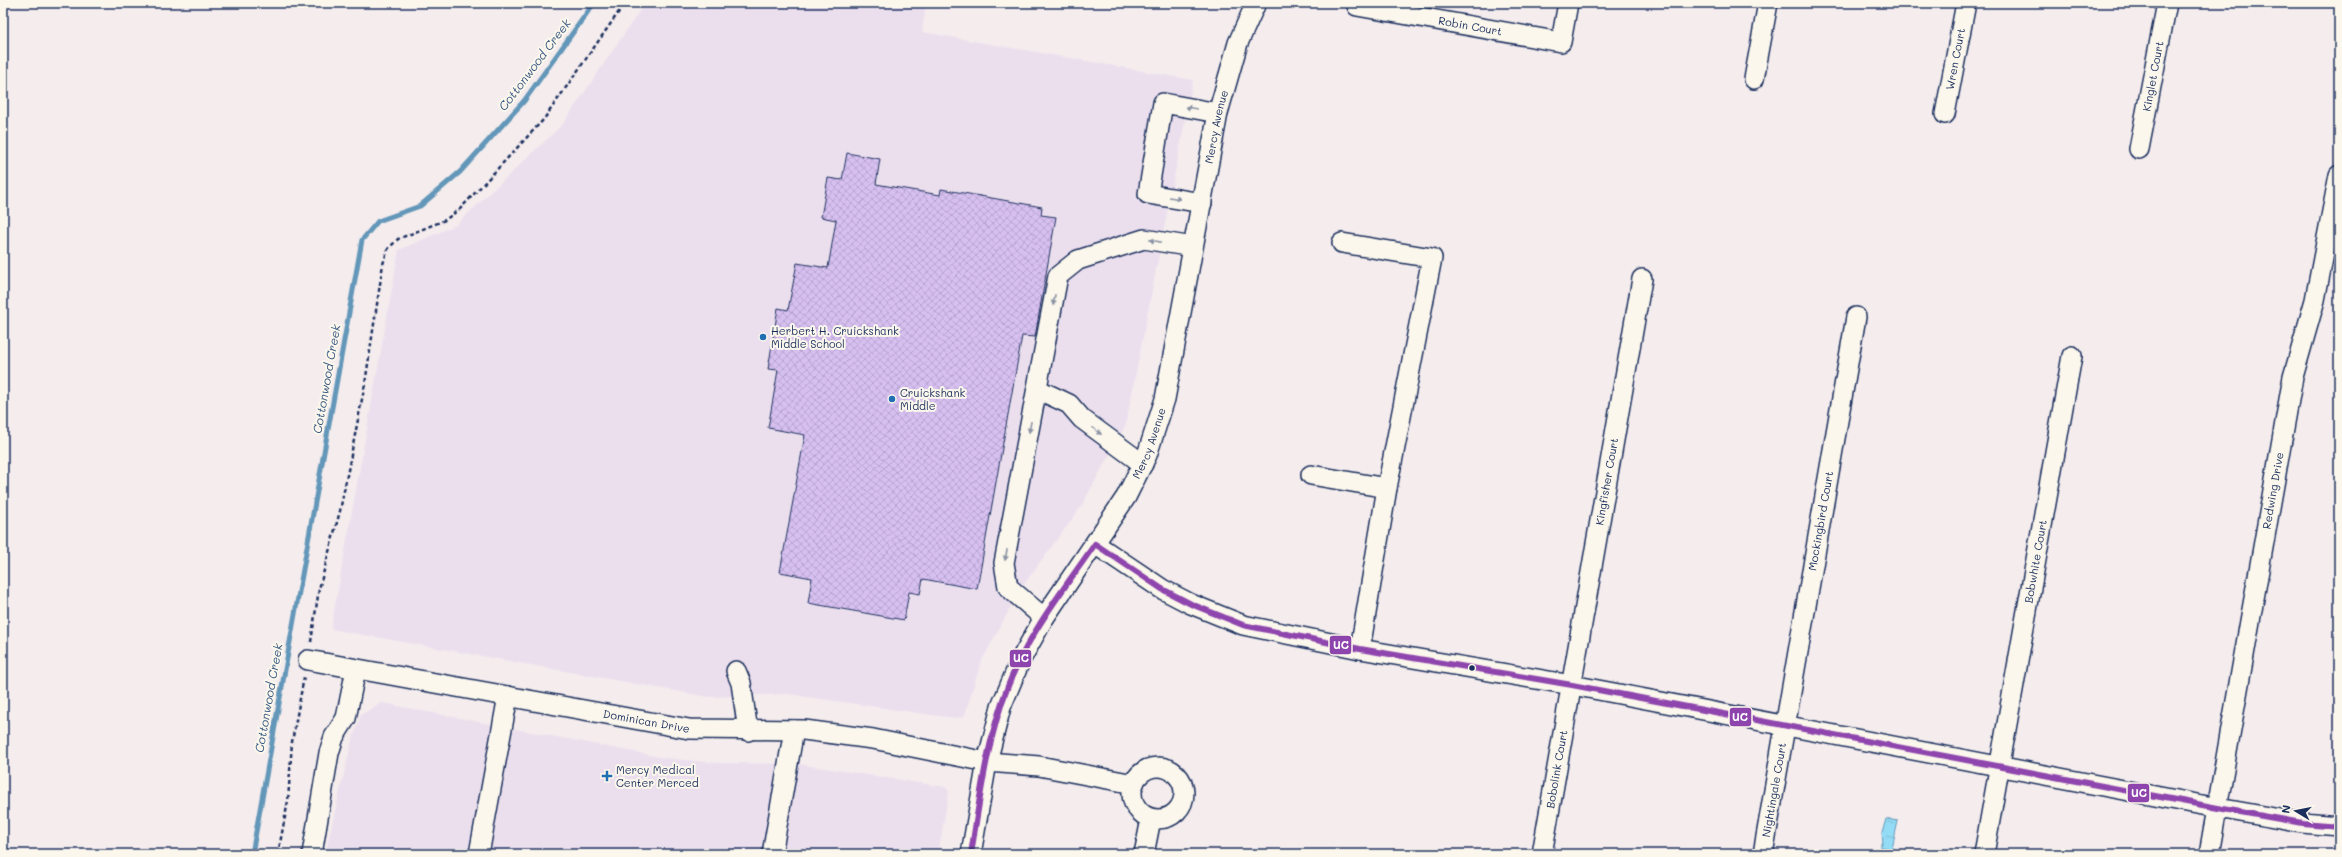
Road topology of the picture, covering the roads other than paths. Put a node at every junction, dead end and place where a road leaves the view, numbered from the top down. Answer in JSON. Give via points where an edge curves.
{"nodes":[{"id":1,"x":1256,"y":3,"type":"edge"},
{"id":2,"x":1568,"y":3,"type":"edge"},
{"id":3,"x":1768,"y":3,"type":"edge"},
{"id":4,"x":1966,"y":3,"type":"edge"},
{"id":5,"x":2167,"y":3,"type":"edge"},
{"id":6,"x":1357,"y":6,"type":"dead end"},
{"id":7,"x":1754,"y":79,"type":"dead end"},
{"id":8,"x":1218,"y":112,"type":"junction"},
{"id":9,"x":1945,"y":114,"type":"dead end"},
{"id":10,"x":2139,"y":149,"type":"dead end"},
{"id":11,"x":2339,"y":175,"type":"edge"},
{"id":12,"x":1202,"y":203,"type":"junction"},
{"id":13,"x":1342,"y":243,"type":"dead end"},
{"id":14,"x":1193,"y":247,"type":"junction"},
{"id":15,"x":1642,"y":279,"type":"dead end"},
{"id":16,"x":1856,"y":316,"type":"dead end"},
{"id":17,"x":2072,"y":356,"type":"dead end"},
{"id":18,"x":1037,"y":388,"type":"junction"},
{"id":19,"x":1143,"y":464,"type":"junction"},
{"id":20,"x":1311,"y":475,"type":"dead end"},
{"id":21,"x":1387,"y":488,"type":"junction"},
{"id":22,"x":1095,"y":544,"type":"junction"},
{"id":23,"x":1044,"y":618,"type":"junction"},
{"id":24,"x":1360,"y":649,"type":"junction"},
{"id":25,"x":308,"y":660,"type":"road end"},
{"id":26,"x":356,"y":669,"type":"junction"},
{"id":27,"x":736,"y":671,"type":"dead end"},
{"id":28,"x":1572,"y":685,"type":"junction"},
{"id":29,"x":508,"y":696,"type":"junction"},
{"id":30,"x":1785,"y":726,"type":"junction"},
{"id":31,"x":794,"y":730,"type":"junction"},
{"id":32,"x":748,"y":731,"type":"junction"},
{"id":33,"x":987,"y":762,"type":"junction"},
{"id":34,"x":1999,"y":766,"type":"junction"},
{"id":35,"x":1134,"y":784,"type":"junction"},
{"id":36,"x":2218,"y":808,"type":"junction"},
{"id":37,"x":1151,"y":819,"type":"junction"},
{"id":38,"x":2339,"y":826,"type":"edge"},
{"id":39,"x":312,"y":854,"type":"edge"},
{"id":40,"x":479,"y":854,"type":"edge"},
{"id":41,"x":772,"y":854,"type":"edge"},
{"id":42,"x":971,"y":854,"type":"edge"},
{"id":43,"x":1144,"y":854,"type":"edge"},
{"id":44,"x":1542,"y":854,"type":"edge"},
{"id":45,"x":1763,"y":854,"type":"edge"},
{"id":46,"x":1984,"y":854,"type":"edge"},
{"id":47,"x":2209,"y":854,"type":"edge"}],
"edges":[{"from":1,"to":8,"type":"street","name":"Mercy Avenue","via":[[1238,43]]},
{"from":2,"to":6,"type":"street","name":"Robin Court","via":[[1561,42]]},
{"from":3,"to":7,"type":"street"},
{"from":4,"to":9,"type":"street","name":"Wren Court"},
{"from":5,"to":10,"type":"street","name":"Kinglet Court"},
{"from":8,"to":12,"type":"street","name":"Mercy Avenue"},
{"from":8,"to":12,"type":"street","one_way":true,"via":[[1163,103],[1148,194]]},
{"from":11,"to":36,"type":"street","name":"Redwing Drive","via":[[2315,300],[2292,377]]},
{"from":12,"to":14,"type":"street","name":"Mercy Avenue"},
{"from":13,"to":21,"type":"street","via":[[1432,258]]},
{"from":14,"to":18,"type":"street","one_way":true,"via":[[1144,239],[1078,260],[1058,276]]},
{"from":14,"to":19,"type":"street","name":"Mercy Avenue","via":[[1165,399]]},
{"from":15,"to":28,"type":"street","name":"Kingfisher Court"},
{"from":16,"to":30,"type":"street","name":"Mockingbird Court"},
{"from":17,"to":34,"type":"street","name":"Bobwhite Court"},
{"from":18,"to":19,"type":"street","one_way":true,"via":[[1069,404],[1082,419]]},
{"from":18,"to":23,"type":"street","one_way":true,"via":[[1004,562],[1008,587]]},
{"from":19,"to":22,"type":"street","name":"Mercy Avenue","via":[[1126,497]]},
{"from":20,"to":21,"type":"street"},
{"from":21,"to":24,"type":"street"},
{"from":22,"to":23,"type":"street","name":"Mercy Avenue"},
{"from":22,"to":24,"type":"street","via":[[1162,589],[1235,622]]},
{"from":23,"to":33,"type":"street","name":"Mercy Avenue","via":[[1021,659],[1001,707]]},
{"from":24,"to":28,"type":"street"},
{"from":25,"to":26,"type":"street","name":"Dominican Drive"},
{"from":26,"to":29,"type":"street","name":"Dominican Drive"},
{"from":26,"to":39,"type":"street","via":[[346,718],[334,737],[329,753]]},
{"from":27,"to":32,"type":"street","via":[[741,683]]},
{"from":28,"to":30,"type":"street"},
{"from":28,"to":44,"type":"street","name":"Bobolink Court"},
{"from":29,"to":32,"type":"street","name":"Dominican Drive","via":[[689,729]]},
{"from":29,"to":40,"type":"street"},
{"from":30,"to":34,"type":"street"},
{"from":30,"to":45,"type":"street","name":"Nightingale Court"},
{"from":31,"to":32,"type":"street","name":"Dominican Drive"},
{"from":31,"to":33,"type":"street","name":"Dominican Drive","via":[[873,739]]},
{"from":31,"to":41,"type":"street"},
{"from":33,"to":35,"type":"street","name":"Dominican Drive","via":[[1039,766]]},
{"from":33,"to":42,"type":"street","name":"Mercy Avenue"},
{"from":34,"to":36,"type":"street"},
{"from":34,"to":46,"type":"street","name":"Bobwhite Court"},
{"from":35,"to":37,"type":"street","via":[[1132,797],[1137,809]]},
{"from":35,"to":37,"type":"street","via":[[1138,776],[1153,767],[1170,770],[1182,782],[1184,799],[1181,807],[1168,818]]},
{"from":36,"to":38,"type":"street","via":[[2302,823]]},
{"from":36,"to":47,"type":"street","name":"Redwing Drive"},
{"from":37,"to":43,"type":"street"}]}
